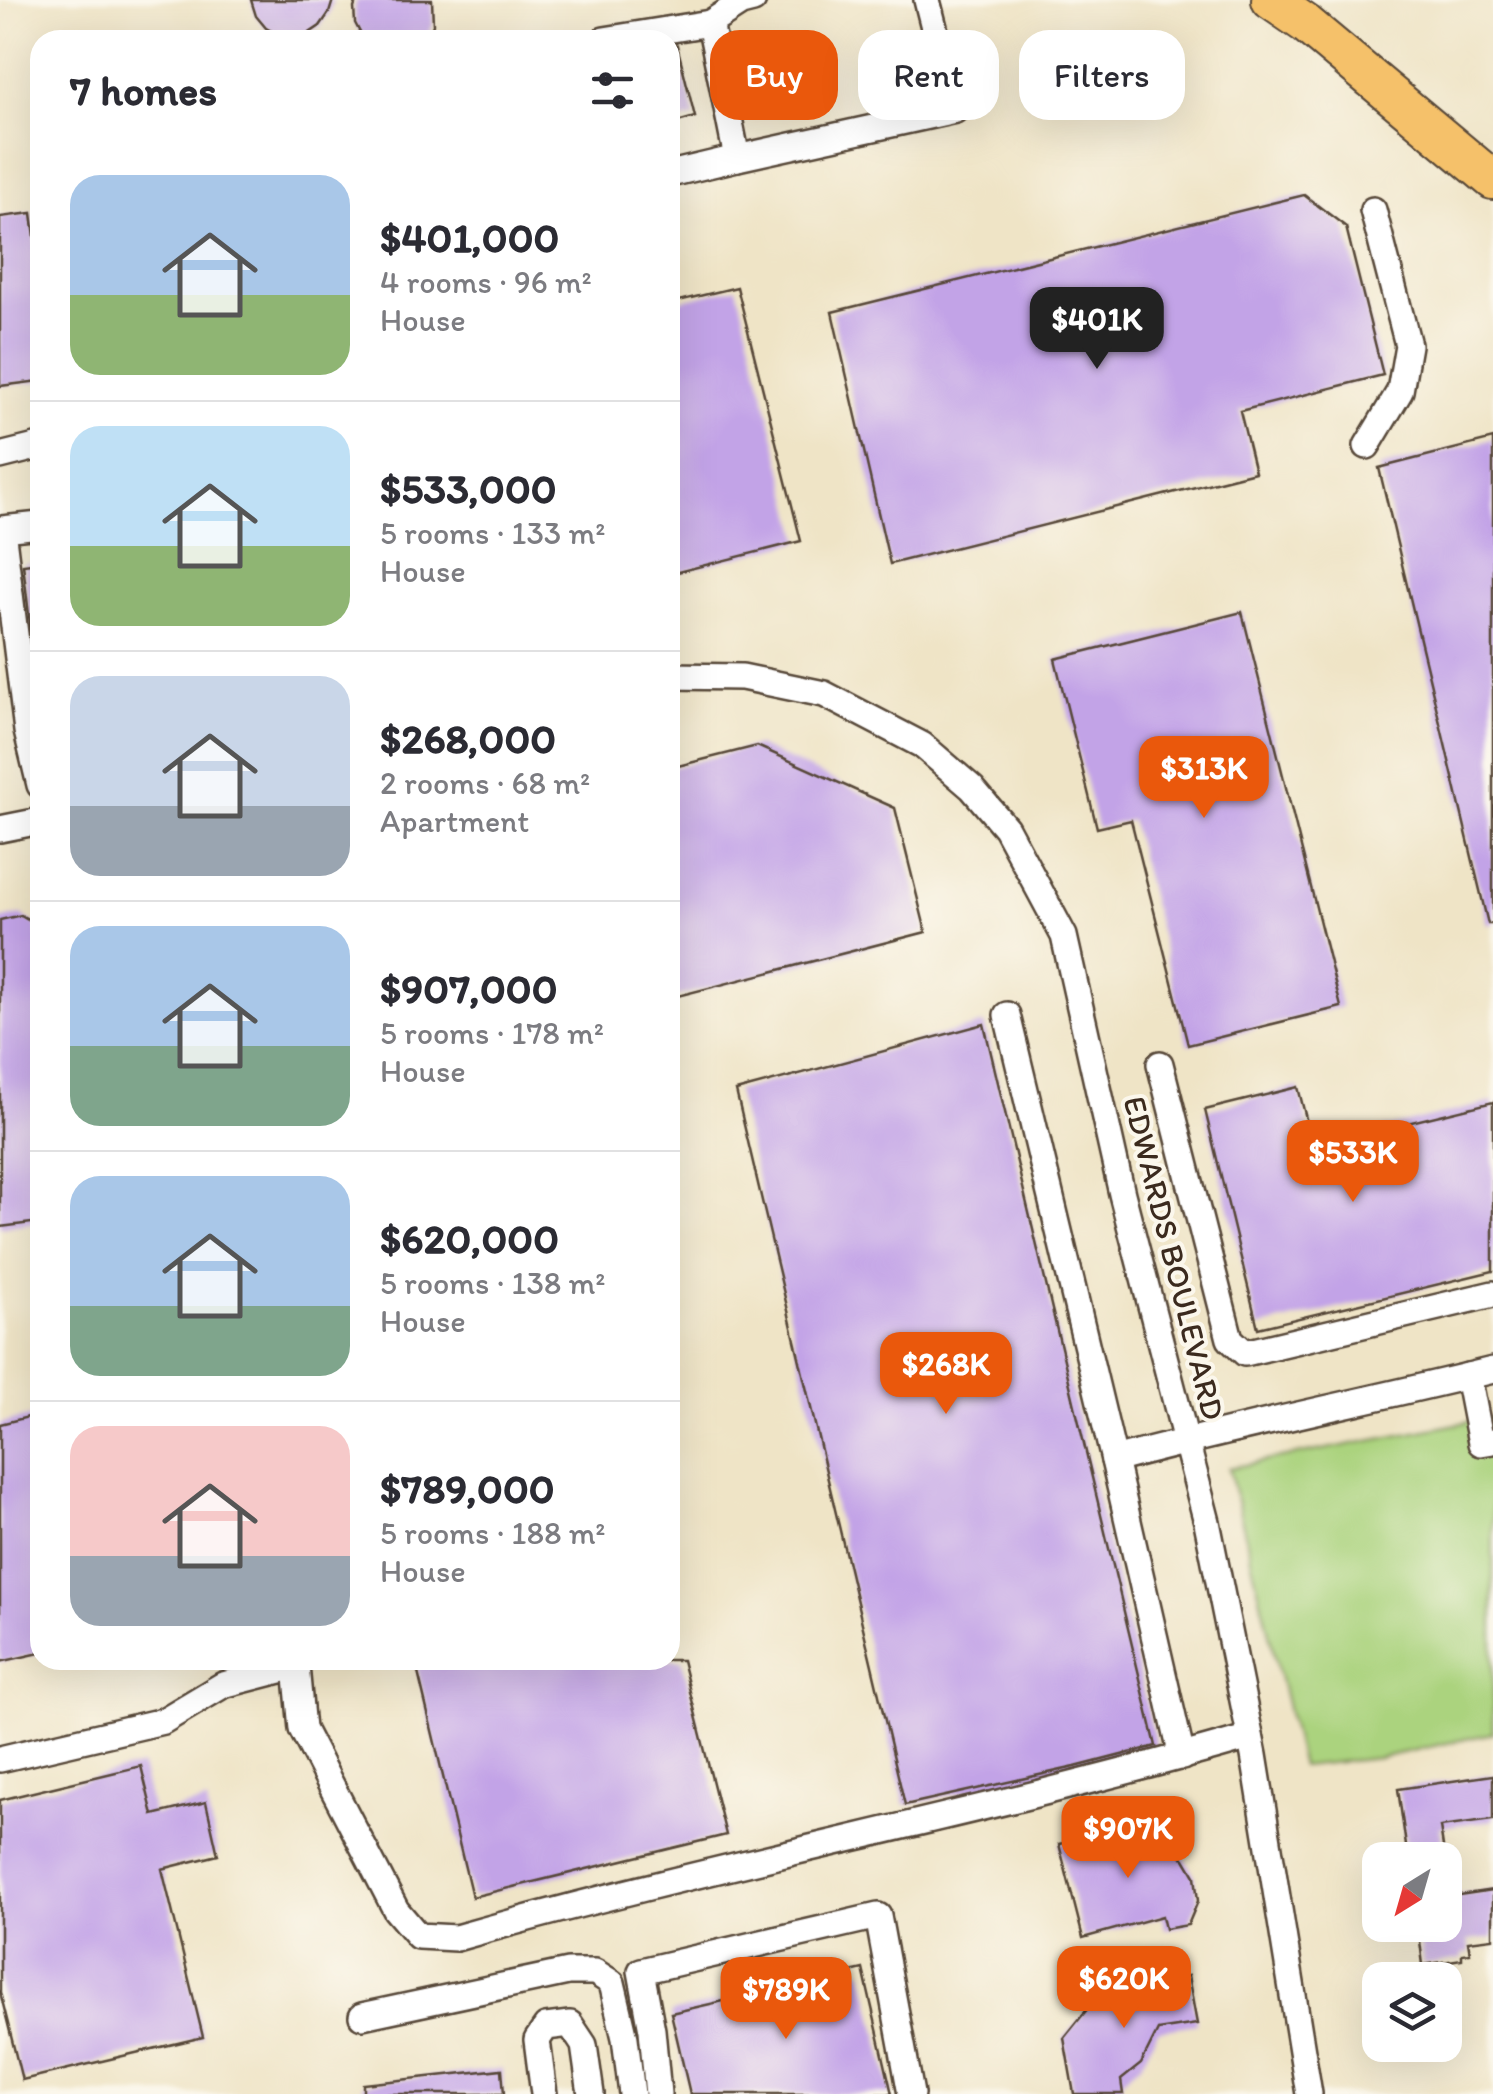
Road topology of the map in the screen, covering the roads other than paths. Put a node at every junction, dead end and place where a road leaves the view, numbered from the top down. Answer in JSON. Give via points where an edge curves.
{"nodes":[{"id":1,"x":753,"y":0,"type":"edge"},
{"id":2,"x":927,"y":0,"type":"edge"},
{"id":3,"x":1270,"y":0,"type":"edge"},
{"id":4,"x":710,"y":24,"type":"junction"},
{"id":5,"x":670,"y":30,"type":"edge"},
{"id":6,"x":738,"y":158,"type":"junction"},
{"id":7,"x":680,"y":172,"type":"edge"},
{"id":8,"x":1493,"y":180,"type":"edge"},
{"id":9,"x":1372,"y":210,"type":"dead end"},
{"id":10,"x":1367,"y":446,"type":"dead end"},
{"id":11,"x":30,"y":448,"type":"edge"},
{"id":12,"x":0,"y":456,"type":"edge"},
{"id":13,"x":30,"y":526,"type":"edge"},
{"id":14,"x":680,"y":676,"type":"edge"},
{"id":15,"x":30,"y":740,"type":"edge"},
{"id":16,"x":30,"y":823,"type":"edge"},
{"id":17,"x":0,"y":829,"type":"edge"},
{"id":18,"x":1007,"y":1015,"type":"dead end"},
{"id":19,"x":1160,"y":1064,"type":"dead end"},
{"id":20,"x":1493,"y":1294,"type":"edge"},
{"id":21,"x":1480,"y":1373,"type":"edge"},
{"id":22,"x":1186,"y":1440,"type":"junction"},
{"id":23,"x":1493,"y":1440,"type":"edge"},
{"id":24,"x":1114,"y":1460,"type":"junction"},
{"id":25,"x":281,"y":1670,"type":"edge"},
{"id":26,"x":296,"y":1670,"type":"edge"},
{"id":27,"x":1250,"y":1737,"type":"junction"},
{"id":28,"x":1182,"y":1757,"type":"junction"},
{"id":29,"x":0,"y":1760,"type":"edge"},
{"id":30,"x":362,"y":2016,"type":"dead end"},
{"id":31,"x":544,"y":2094,"type":"edge"},
{"id":32,"x":591,"y":2094,"type":"edge"},
{"id":33,"x":632,"y":2094,"type":"edge"},
{"id":34,"x":658,"y":2094,"type":"edge"},
{"id":35,"x":912,"y":2094,"type":"edge"},
{"id":36,"x":1309,"y":2094,"type":"edge"}],
"edges":[{"from":1,"to":4,"type":"street"},
{"from":2,"to":6,"type":"street","via":[[954,110]]},
{"from":3,"to":8,"type":"highway"},
{"from":4,"to":5,"type":"street"},
{"from":4,"to":6,"type":"street"},
{"from":6,"to":7,"type":"street"},
{"from":9,"to":10,"type":"street","via":[[1408,345],[1400,391]]},
{"from":11,"to":12,"type":"street"},
{"from":13,"to":15,"type":"street","via":[[2,529]]},
{"from":14,"to":22,"type":"street","name":"EDWARDS BOULEVARD","via":[[742,676],[824,694],[922,744],[1006,828],[1064,936]]},
{"from":16,"to":17,"type":"street"},
{"from":18,"to":24,"type":"street"},
{"from":19,"to":20,"type":"street","via":[[1230,1340],[1245,1353]]},
{"from":21,"to":22,"type":"street"},
{"from":21,"to":23,"type":"street","via":[[1480,1443]]},
{"from":22,"to":24,"type":"street"},
{"from":22,"to":27,"type":"street","name":"EDWARDS BOULEVARD"},
{"from":24,"to":28,"type":"street"},
{"from":25,"to":29,"type":"street","via":[[223,1685],[163,1721]]},
{"from":26,"to":28,"type":"street","via":[[302,1730],[396,1910],[418,1936],[456,1938]]},
{"from":27,"to":28,"type":"street"},
{"from":27,"to":36,"type":"street","name":"EDWARDS BOULEVARD"},
{"from":30,"to":33,"type":"street","via":[[568,1972],[595,1972],[612,1983]]},
{"from":31,"to":32,"type":"street","via":[[537,2040],[546,2027],[570,2024],[584,2046]]},
{"from":34,"to":35,"type":"street","via":[[642,1970],[878,1916]]}]}
